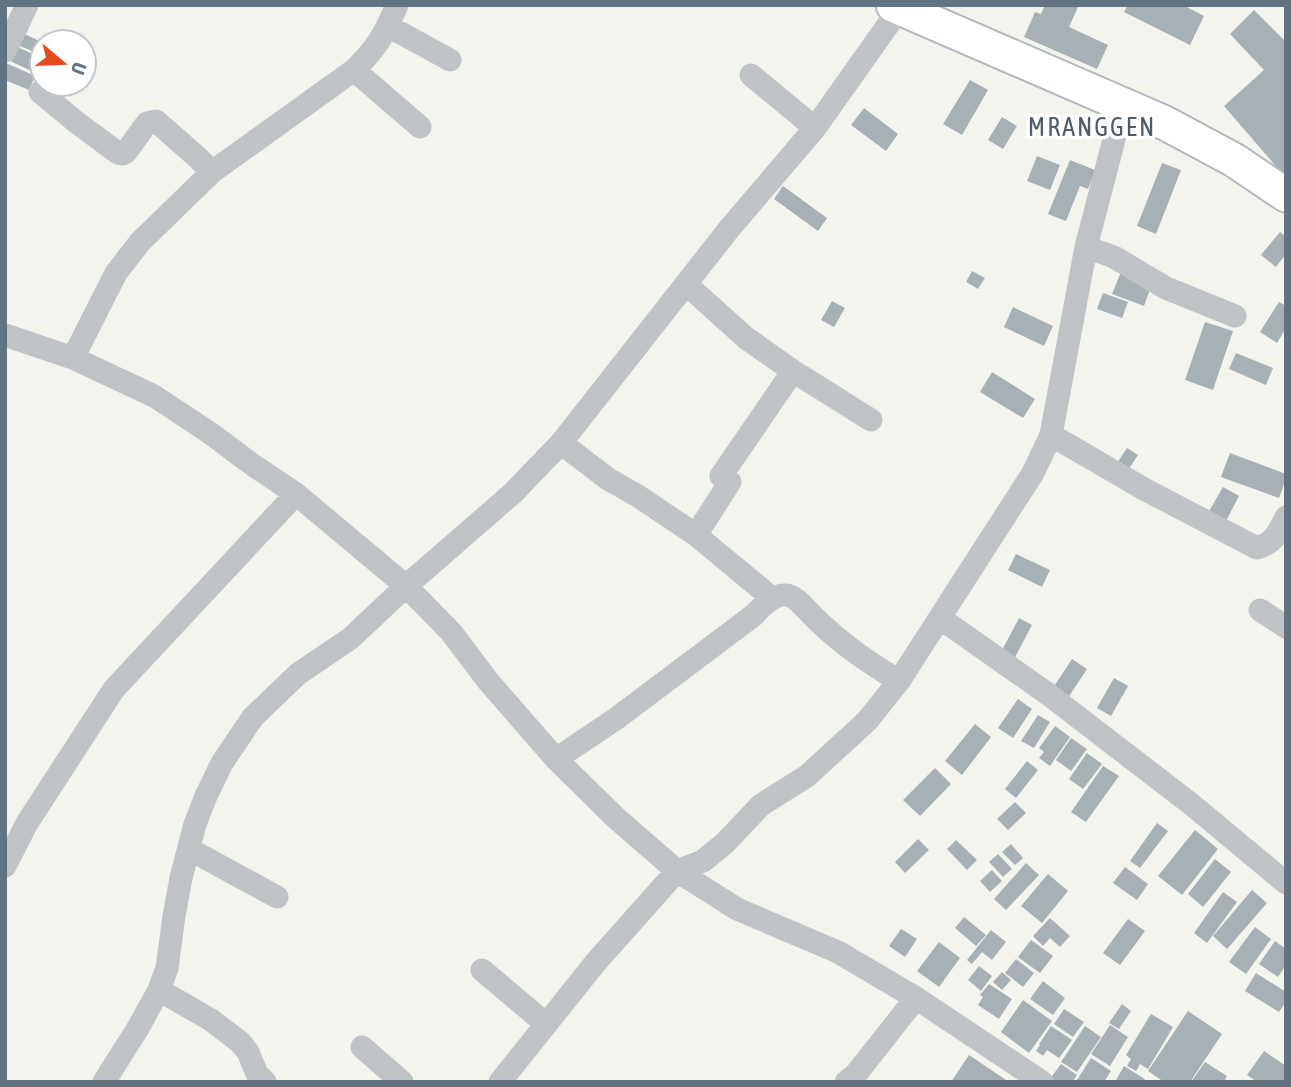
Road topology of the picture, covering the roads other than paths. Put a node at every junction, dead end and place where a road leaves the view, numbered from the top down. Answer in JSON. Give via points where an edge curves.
{"nodes":[{"id":1,"x":27,"y":5,"type":"edge"},
{"id":2,"x":897,"y":7,"type":"edge"},
{"id":3,"x":392,"y":16,"type":"edge"},
{"id":4,"x":5,"y":51,"type":"edge"},
{"id":5,"x":450,"y":60,"type":"dead end"},
{"id":6,"x":354,"y":71,"type":"junction"},
{"id":7,"x":751,"y":75,"type":"dead end"},
{"id":8,"x":47,"y":98,"type":"edge"},
{"id":9,"x":1124,"y":106,"type":"junction"},
{"id":10,"x":420,"y":127,"type":"dead end"},
{"id":11,"x":815,"y":128,"type":"junction"},
{"id":12,"x":212,"y":172,"type":"junction"},
{"id":13,"x":1286,"y":195,"type":"edge"},
{"id":14,"x":1086,"y":247,"type":"junction"},
{"id":15,"x":687,"y":284,"type":"junction"},
{"id":16,"x":1235,"y":316,"type":"dead end"},
{"id":17,"x":5,"y":335,"type":"edge"},
{"id":18,"x":73,"y":358,"type":"junction"},
{"id":19,"x":793,"y":371,"type":"junction"},
{"id":20,"x":871,"y":420,"type":"dead end"},
{"id":21,"x":1051,"y":436,"type":"junction"},
{"id":22,"x":561,"y":443,"type":"junction"},
{"id":23,"x":296,"y":494,"type":"junction"},
{"id":24,"x":1286,"y":517,"type":"edge"},
{"id":25,"x":696,"y":535,"type":"junction"},
{"id":26,"x":406,"y":586,"type":"junction"},
{"id":27,"x":772,"y":598,"type":"junction"},
{"id":28,"x":1260,"y":610,"type":"dead end"},
{"id":29,"x":940,"y":618,"type":"junction"},
{"id":30,"x":1286,"y":627,"type":"edge"},
{"id":31,"x":899,"y":681,"type":"junction"},
{"id":32,"x":556,"y":759,"type":"junction"},
{"id":33,"x":189,"y":849,"type":"junction"},
{"id":34,"x":5,"y":866,"type":"edge"},
{"id":35,"x":677,"y":870,"type":"junction"},
{"id":36,"x":1286,"y":883,"type":"edge"},
{"id":37,"x":277,"y":897,"type":"dead end"},
{"id":38,"x":482,"y":970,"type":"dead end"},
{"id":39,"x":159,"y":990,"type":"junction"},
{"id":40,"x":916,"y":998,"type":"junction"},
{"id":41,"x":546,"y":1024,"type":"junction"},
{"id":42,"x":362,"y":1047,"type":"dead end"},
{"id":43,"x":104,"y":1082,"type":"edge"},
{"id":44,"x":265,"y":1082,"type":"edge"},
{"id":45,"x":402,"y":1082,"type":"edge"},
{"id":46,"x":500,"y":1082,"type":"edge"},
{"id":47,"x":846,"y":1082,"type":"edge"},
{"id":48,"x":1042,"y":1082,"type":"edge"}],
"edges":[{"from":1,"to":4,"type":"street"},
{"from":2,"to":9,"type":"main road"},
{"from":2,"to":11,"type":"street"},
{"from":3,"to":5,"type":"street"},
{"from":3,"to":6,"type":"street","via":[[373,52]]},
{"from":6,"to":10,"type":"street"},
{"from":6,"to":12,"type":"street"},
{"from":7,"to":11,"type":"street"},
{"from":8,"to":12,"type":"street","via":[[122,154],[146,124],[156,121]]},
{"from":9,"to":13,"type":"main road","via":[[1234,160]]},
{"from":9,"to":14,"type":"street"},
{"from":11,"to":15,"type":"street"},
{"from":12,"to":18,"type":"street","via":[[140,242],[116,273]]},
{"from":14,"to":16,"type":"street","via":[[1114,257],[1166,288]]},
{"from":14,"to":21,"type":"street"},
{"from":15,"to":19,"type":"street","via":[[746,338]]},
{"from":15,"to":22,"type":"street"},
{"from":17,"to":18,"type":"street"},
{"from":18,"to":23,"type":"street","via":[[154,396]]},
{"from":19,"to":20,"type":"street"},
{"from":19,"to":25,"type":"street","via":[[721,476],[730,482]]},
{"from":21,"to":24,"type":"street","via":[[1257,548],[1278,535]]},
{"from":21,"to":29,"type":"street","via":[[1033,473]]},
{"from":22,"to":25,"type":"street"},
{"from":22,"to":26,"type":"street","via":[[513,493]]},
{"from":23,"to":26,"type":"street"},
{"from":23,"to":34,"type":"street","via":[[114,689],[27,823]]},
{"from":25,"to":27,"type":"street"},
{"from":26,"to":32,"type":"street","via":[[451,632]]},
{"from":26,"to":33,"type":"street","via":[[351,638],[298,674],[253,717],[206,796]]},
{"from":27,"to":31,"type":"street","via":[[792,596],[832,635]]},
{"from":27,"to":32,"type":"street","via":[[617,718]]},
{"from":28,"to":30,"type":"street"},
{"from":29,"to":31,"type":"street"},
{"from":29,"to":36,"type":"street","via":[[1048,694]]},
{"from":31,"to":35,"type":"street","via":[[867,721],[807,776],[761,805],[703,861]]},
{"from":32,"to":35,"type":"street"},
{"from":33,"to":37,"type":"street"},
{"from":33,"to":39,"type":"street"},
{"from":35,"to":40,"type":"street","via":[[737,909],[838,952]]},
{"from":35,"to":41,"type":"street"},
{"from":38,"to":41,"type":"street"},
{"from":39,"to":43,"type":"street"},
{"from":39,"to":44,"type":"street","via":[[240,1042]]},
{"from":40,"to":47,"type":"street"},
{"from":40,"to":48,"type":"street"},
{"from":41,"to":46,"type":"street"},
{"from":42,"to":45,"type":"street"}]}
